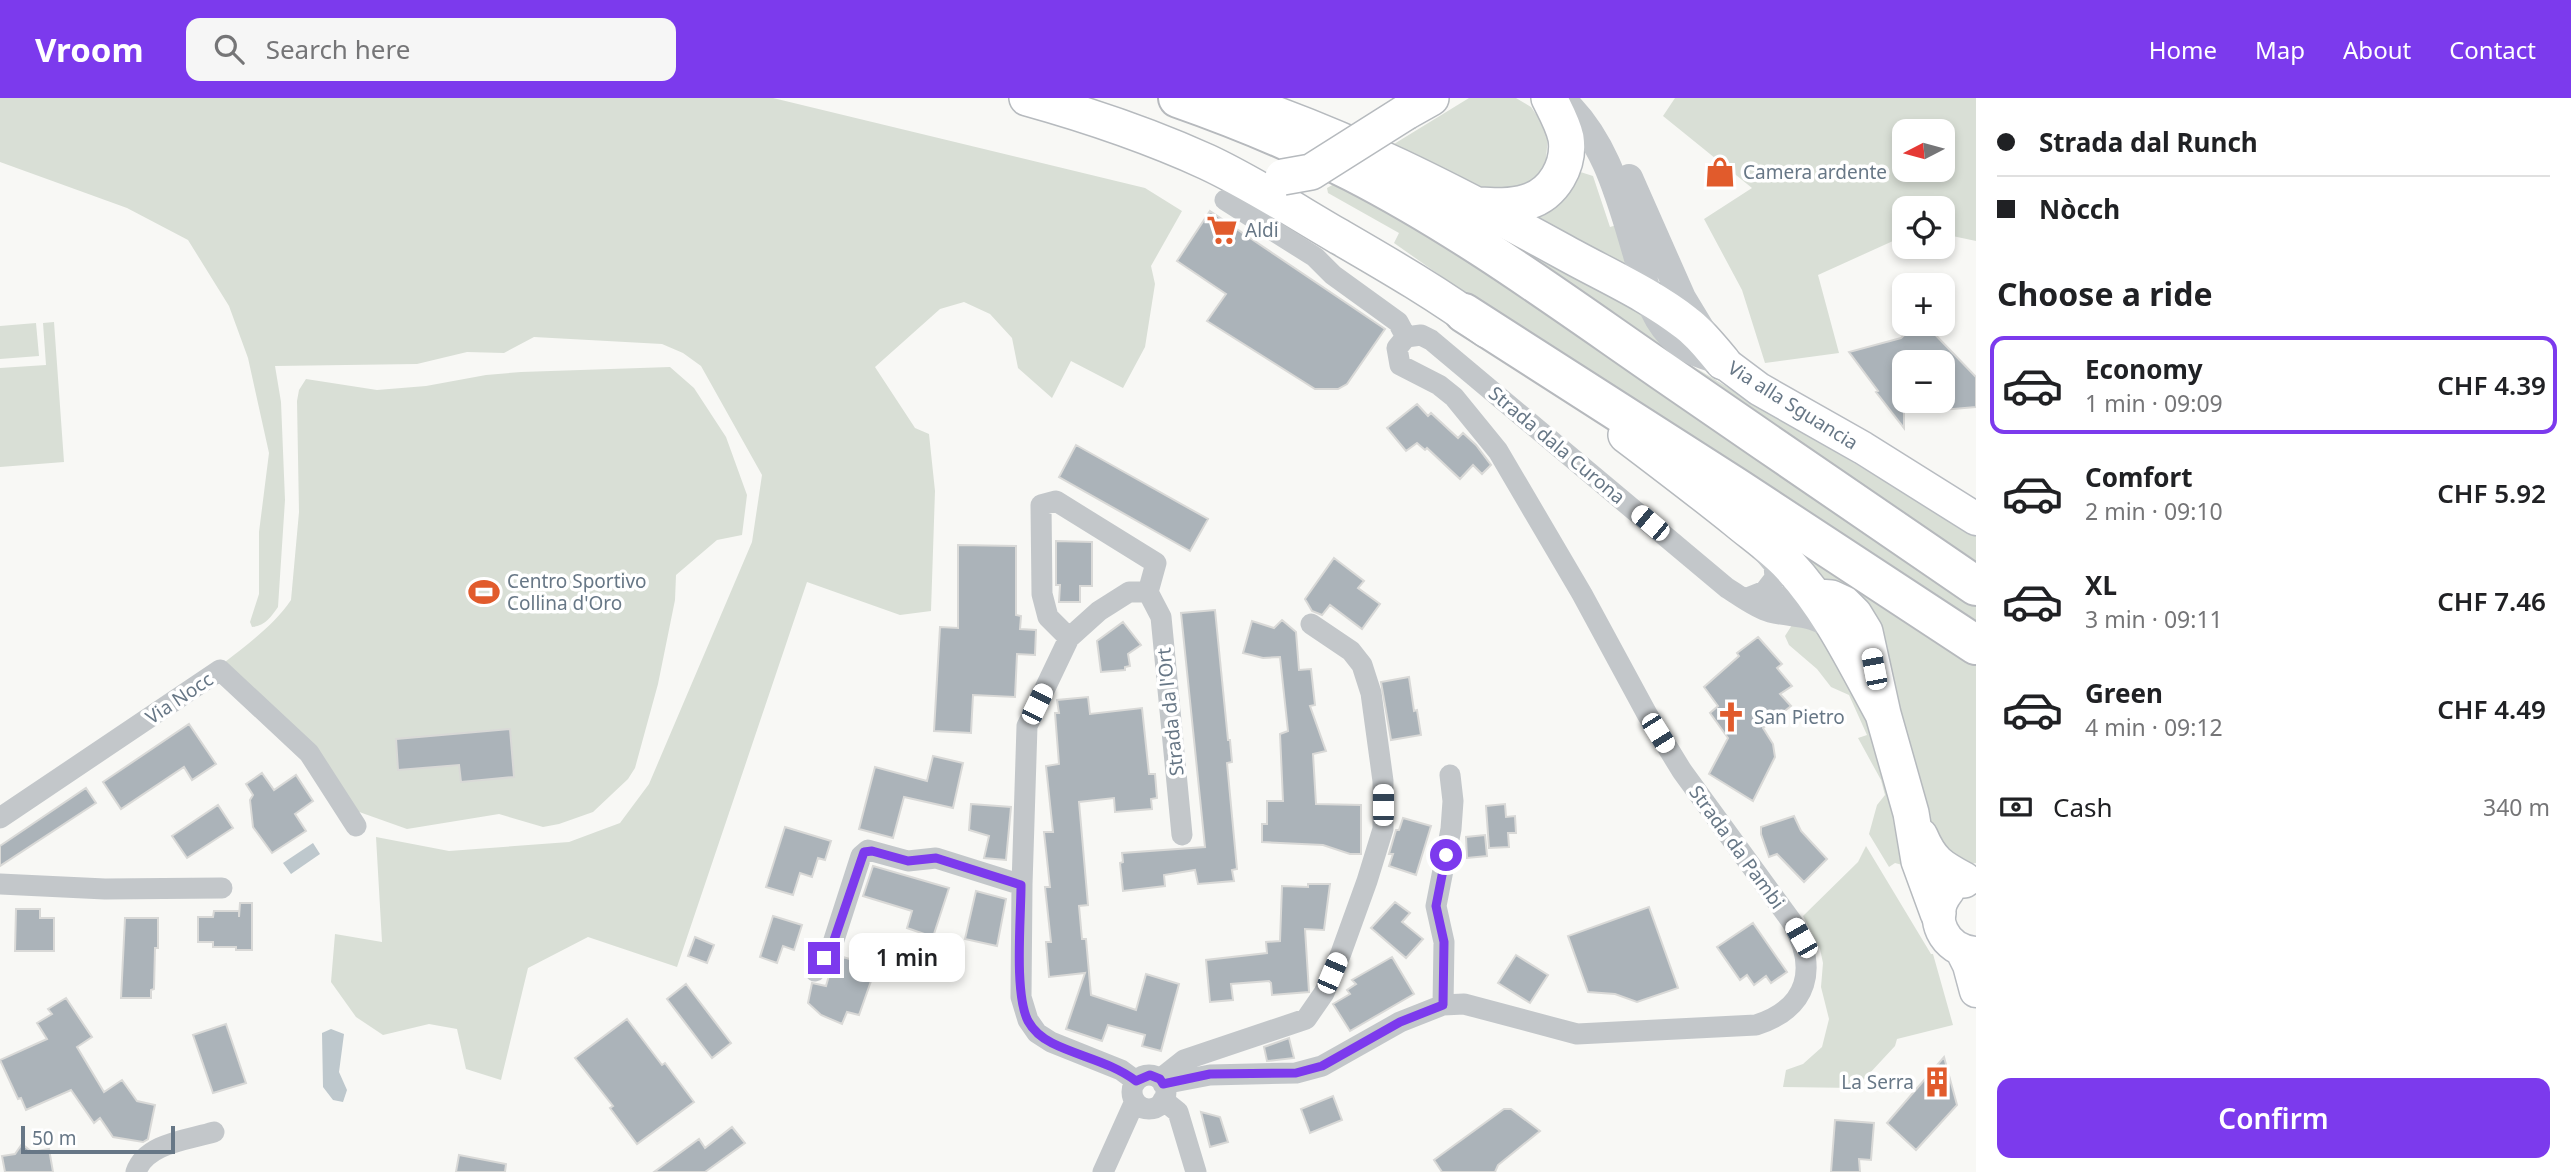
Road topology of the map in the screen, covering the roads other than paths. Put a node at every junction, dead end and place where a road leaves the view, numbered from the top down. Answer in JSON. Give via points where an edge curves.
{"nodes":[{"id":1,"x":1027,"y":98,"type":"edge"},
{"id":2,"x":1178,"y":98,"type":"edge"},
{"id":3,"x":1229,"y":98,"type":"edge"},
{"id":4,"x":1549,"y":98,"type":"edge"},
{"id":5,"x":1560,"y":98,"type":"edge"},
{"id":6,"x":1578,"y":98,"type":"edge"},
{"id":7,"x":1420,"y":103,"type":"edge"},
{"id":8,"x":1210,"y":164,"type":"junction"},
{"id":9,"x":1225,"y":200,"type":"dead end"},
{"id":10,"x":1478,"y":205,"type":"junction"},
{"id":11,"x":1648,"y":299,"type":"junction"},
{"id":12,"x":1464,"y":313,"type":"junction"},
{"id":13,"x":1406,"y":337,"type":"junction"},
{"id":14,"x":1723,"y":362,"type":"junction"},
{"id":15,"x":1976,"y":519,"type":"edge"},
{"id":16,"x":1746,"y":528,"type":"junction"},
{"id":17,"x":1976,"y":586,"type":"edge"},
{"id":18,"x":1149,"y":593,"type":"junction"},
{"id":19,"x":1744,"y":596,"type":"junction"},
{"id":20,"x":1814,"y":597,"type":"junction"},
{"id":21,"x":1311,"y":624,"type":"dead end"},
{"id":22,"x":1069,"y":638,"type":"junction"},
{"id":23,"x":1846,"y":645,"type":"junction"},
{"id":24,"x":1976,"y":645,"type":"edge"},
{"id":25,"x":1883,"y":714,"type":"junction"},
{"id":26,"x":1450,"y":775,"type":"dead end"},
{"id":27,"x":1911,"y":813,"type":"junction"},
{"id":28,"x":0,"y":818,"type":"edge"},
{"id":29,"x":356,"y":826,"type":"dead end"},
{"id":30,"x":1182,"y":835,"type":"dead end"},
{"id":31,"x":1970,"y":879,"type":"edge"},
{"id":32,"x":0,"y":884,"type":"edge"},
{"id":33,"x":1021,"y":885,"type":"junction"},
{"id":34,"x":222,"y":888,"type":"dead end"},
{"id":35,"x":1938,"y":913,"type":"junction"},
{"id":36,"x":1969,"y":952,"type":"edge"},
{"id":37,"x":815,"y":971,"type":"dead end"},
{"id":38,"x":1976,"y":990,"type":"edge"},
{"id":39,"x":1443,"y":1005,"type":"junction"},
{"id":40,"x":1162,"y":1088,"type":"junction"},
{"id":41,"x":1135,"y":1091,"type":"junction"},
{"id":42,"x":214,"y":1132,"type":"dead end"},
{"id":43,"x":136,"y":1172,"type":"edge"},
{"id":44,"x":1103,"y":1172,"type":"edge"},
{"id":45,"x":1196,"y":1172,"type":"edge"}],
"edges":[{"from":1,"to":8,"type":"main road"},
{"from":2,"to":17,"type":"highway","via":[[1307,150],[1406,201],[1542,288]]},
{"from":3,"to":10,"type":"main road","via":[[1338,138]]},
{"from":4,"to":10,"type":"main road","via":[[1566,139],[1560,174],[1546,192],[1528,202]]},
{"from":5,"to":11,"type":"street","via":[[1579,116],[1606,159]]},
{"from":6,"to":14,"type":"street","name":"Via alla Sguancia","via":[[1612,142],[1682,298]]},
{"from":7,"to":8,"type":"main road","bridge":true,"via":[[1311,172],[1283,177]]},
{"from":8,"to":12,"type":"main road"},
{"from":9,"to":13,"type":"street","via":[[1315,257],[1398,322]]},
{"from":10,"to":11,"type":"main road"},
{"from":11,"to":14,"type":"main road","via":[[1685,322]]},
{"from":12,"to":16,"type":"main road"},
{"from":12,"to":24,"type":"highway"},
{"from":13,"to":19,"type":"street","name":"Strada dala Curona","via":[[1425,336]]},
{"from":13,"to":39,"type":"street","name":"Strada da Pambi","via":[[1397,348],[1397,359],[1454,397],[1498,451],[1682,771],[1792,922],[1801,938],[1806,966],[1794,1003],[1778,1017],[1756,1025],[1577,1034],[1464,1004]]},
{"from":14,"to":15,"type":"main road","name":"Via alla Sguancia"},
{"from":16,"to":19,"type":"street","via":[[1776,571],[1770,587]]},
{"from":16,"to":20,"type":"main road","via":[[1777,553]]},
{"from":18,"to":22,"type":"street","via":[[1129,592]]},
{"from":18,"to":22,"type":"street","name":"Strada da l'Ort","via":[[1156,563],[1056,501],[1041,505],[1042,594],[1048,617]]},
{"from":18,"to":30,"type":"street","name":"Strada da l'Ort","via":[[1161,617]]},
{"from":19,"to":20,"type":"street"},
{"from":19,"to":23,"type":"street","name":"Strada dala Curona","via":[[1766,611],[1815,620]]},
{"from":20,"to":23,"type":"main road"},
{"from":20,"to":25,"type":"main road","via":[[1838,600],[1860,622],[1870,647]]},
{"from":21,"to":40,"type":"street","via":[[1351,651],[1362,665],[1371,693],[1383,781],[1383,829],[1367,881],[1324,993],[1306,1019],[1184,1060]]},
{"from":22,"to":33,"type":"street","via":[[1027,726]]},
{"from":23,"to":25,"type":"main road"},
{"from":25,"to":27,"type":"main road"},
{"from":26,"to":39,"type":"street","via":[[1451,829],[1436,906],[1444,942]]},
{"from":27,"to":31,"type":"main road","via":[[1931,857],[1945,871]]},
{"from":27,"to":35,"type":"main road","via":[[1919,861]]},
{"from":28,"to":29,"type":"street","name":"Via Nocc","via":[[220,670],[309,753]]},
{"from":31,"to":35,"type":"main road","via":[[1944,896]]},
{"from":32,"to":34,"type":"street"},
{"from":33,"to":37,"type":"street","via":[[936,858],[908,861],[868,850],[861,856],[832,946]]},
{"from":33,"to":41,"type":"street","via":[[1021,997],[1028,1020],[1051,1042],[1121,1070]]},
{"from":35,"to":36,"type":"main road","via":[[1944,936]]},
{"from":36,"to":38,"type":"main road"},
{"from":39,"to":40,"type":"street","name":"Strada da Pambi","via":[[1400,1022],[1322,1066],[1296,1073],[1210,1074]]},
{"from":40,"to":41,"type":"street","via":[[1145,1075]]},
{"from":40,"to":41,"type":"street","via":[[1160,1104],[1149,1108],[1144,1108]]},
{"from":40,"to":45,"type":"street","via":[[1178,1112]]},
{"from":41,"to":44,"type":"street"},
{"from":42,"to":43,"type":"street","via":[[156,1150]]}]}
